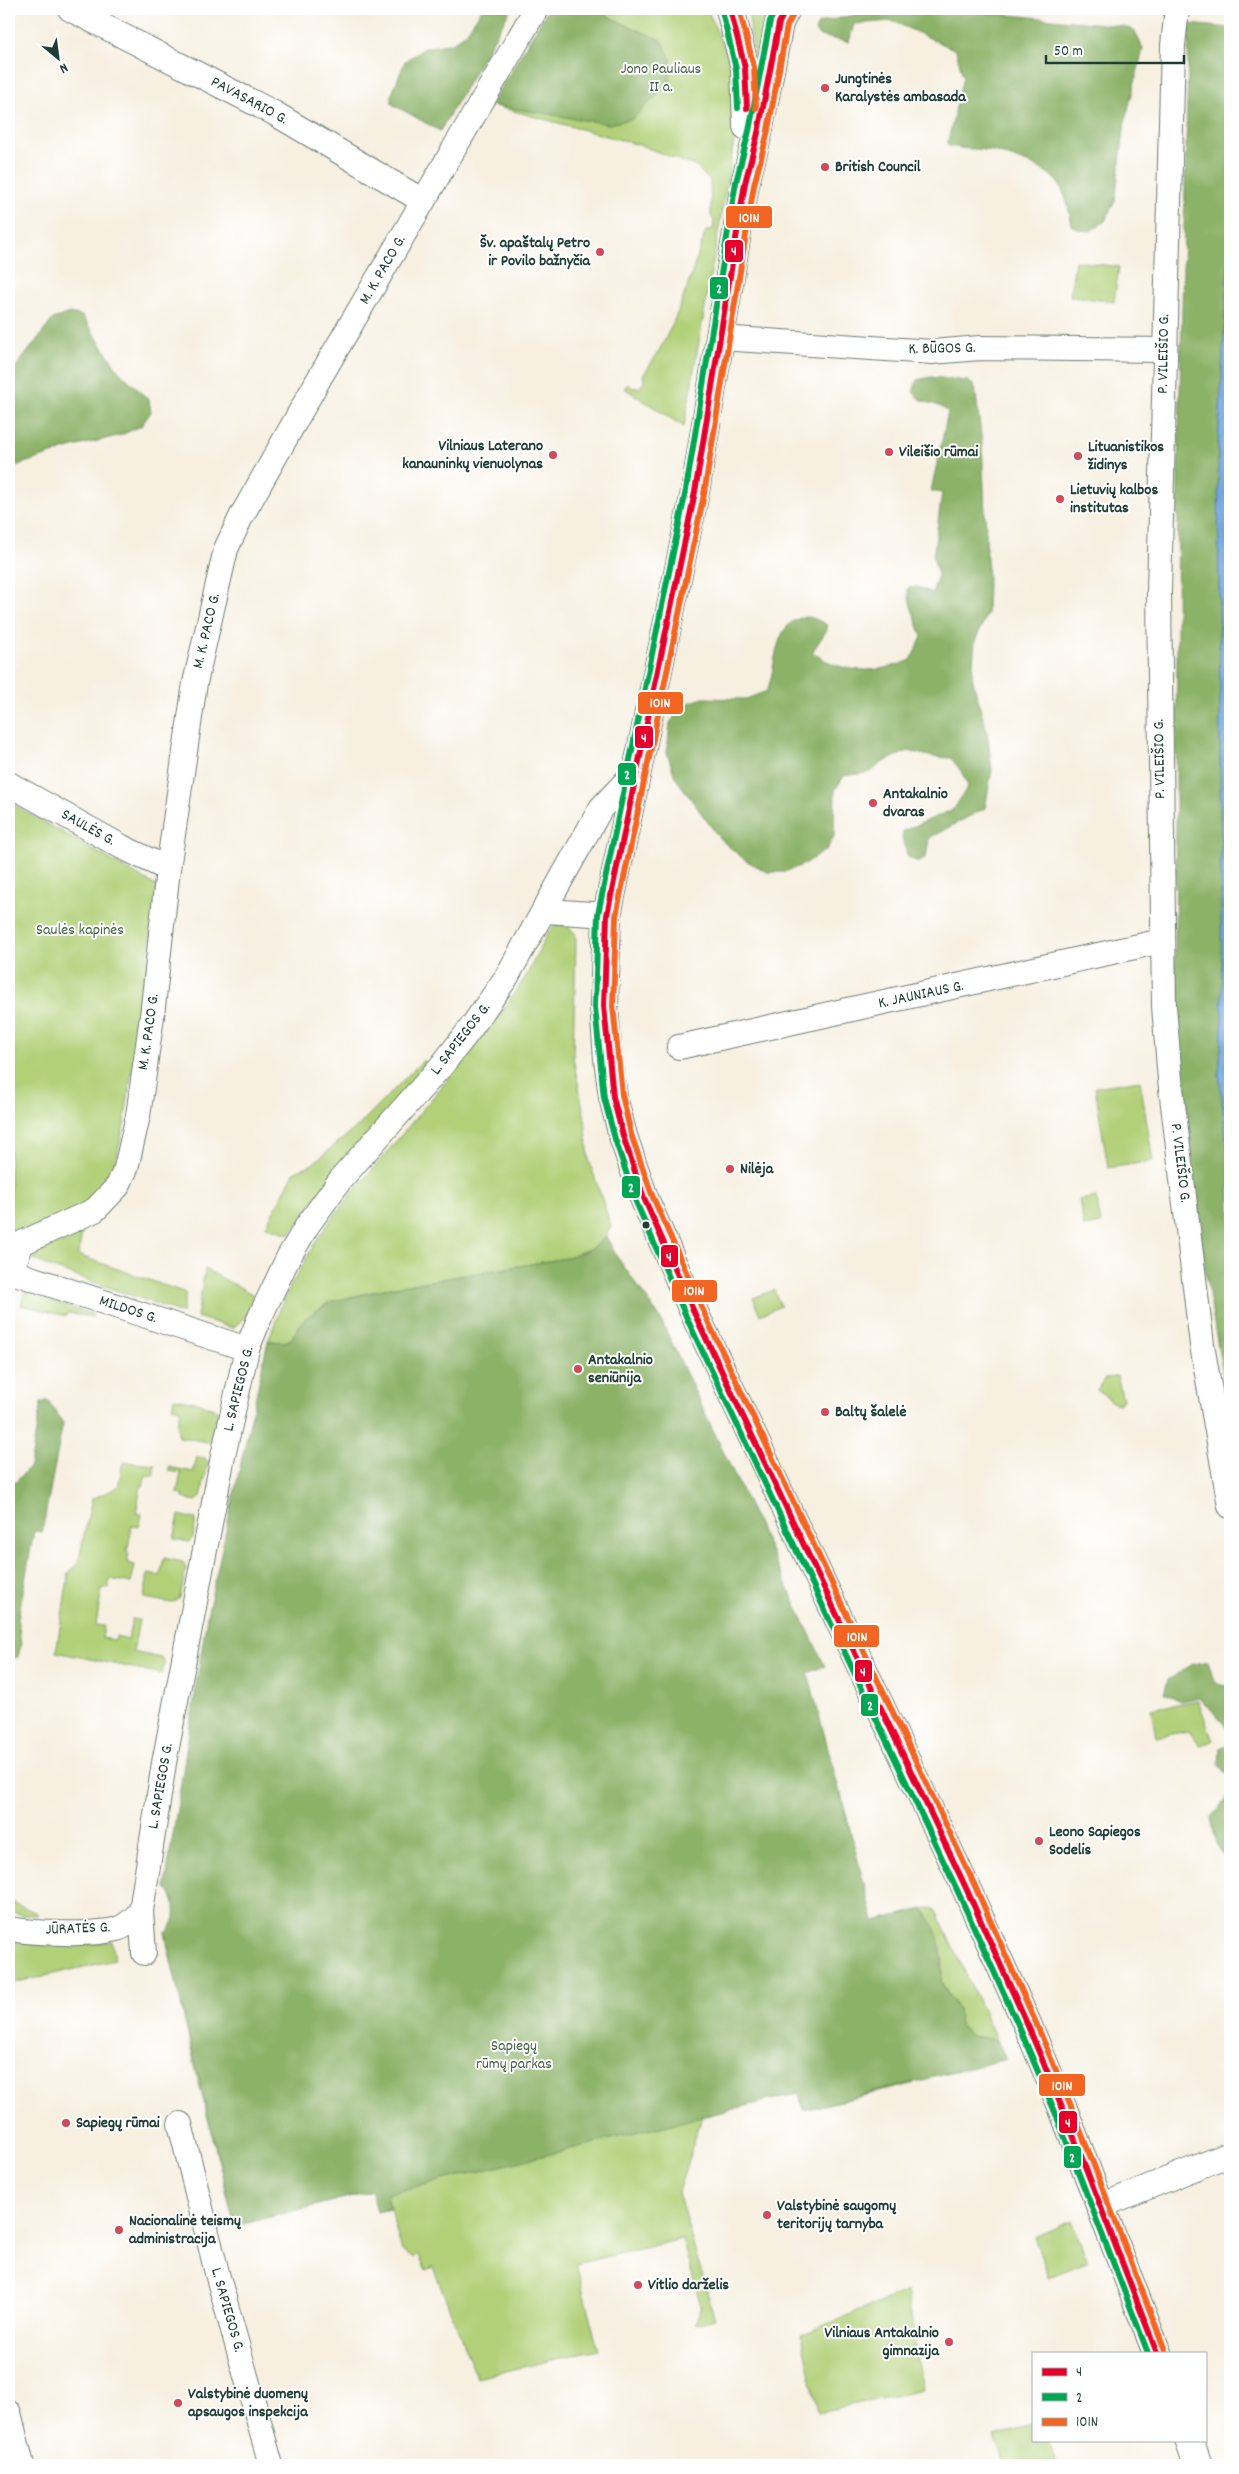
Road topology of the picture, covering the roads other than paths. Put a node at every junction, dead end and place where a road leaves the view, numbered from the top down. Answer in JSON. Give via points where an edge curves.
{"nodes":[{"id":1,"x":70,"y":9,"type":"edge"},
{"id":2,"x":536,"y":9,"type":"edge"},
{"id":3,"x":730,"y":9,"type":"edge"},
{"id":4,"x":786,"y":9,"type":"edge"},
{"id":5,"x":1176,"y":9,"type":"edge"},
{"id":6,"x":744,"y":182,"type":"junction"},
{"id":7,"x":423,"y":201,"type":"junction"},
{"id":8,"x":720,"y":338,"type":"junction"},
{"id":9,"x":1164,"y":350,"type":"junction"},
{"id":10,"x":638,"y":769,"type":"junction"},
{"id":11,"x":9,"y":784,"type":"edge"},
{"id":12,"x":168,"y":869,"type":"junction"},
{"id":13,"x":546,"y":911,"type":"junction"},
{"id":14,"x":607,"y":915,"type":"junction"},
{"id":15,"x":1162,"y":941,"type":"junction"},
{"id":16,"x":679,"y":1047,"type":"dead end"},
{"id":17,"x":10,"y":1271,"type":"edge"},
{"id":18,"x":246,"y":1349,"type":"junction"},
{"id":19,"x":1230,"y":1506,"type":"edge"},
{"id":20,"x":141,"y":1911,"type":"junction"},
{"id":21,"x":9,"y":1930,"type":"edge"},
{"id":22,"x":144,"y":1953,"type":"dead end"},
{"id":23,"x":180,"y":2124,"type":"dead end"},
{"id":24,"x":1230,"y":2154,"type":"edge"},
{"id":25,"x":1101,"y":2206,"type":"junction"},
{"id":26,"x":1157,"y":2352,"type":"edge"},
{"id":27,"x":9,"y":2413,"type":"edge"},
{"id":28,"x":1190,"y":2442,"type":"edge"},
{"id":29,"x":22,"y":2465,"type":"edge"},
{"id":30,"x":271,"y":2465,"type":"edge"},
{"id":31,"x":1198,"y":2465,"type":"edge"}],
"edges":[{"from":1,"to":7,"type":"street","name":"PAVASARIO G.","via":[[274,113]]},
{"from":2,"to":7,"type":"street","name":"M. K. PACO G."},
{"from":3,"to":6,"type":"main road","via":[[745,68]]},
{"from":4,"to":6,"type":"main road","via":[[779,23],[758,134]]},
{"from":5,"to":9,"type":"street","name":"P. VILEIŠIO G."},
{"from":6,"to":8,"type":"main road"},
{"from":7,"to":12,"type":"street","name":"M. K. PACO G.","via":[[241,517],[226,549],[195,683]]},
{"from":8,"to":9,"type":"street","name":"K. BŪGOS G.","via":[[932,352],[980,348]]},
{"from":8,"to":10,"type":"main road","via":[[695,492]]},
{"from":9,"to":15,"type":"street","name":"P. VILEIŠIO G.","via":[[1159,592]]},
{"from":10,"to":13,"type":"street","name":"L. SAPIEGOS G.","via":[[602,808]]},
{"from":10,"to":14,"type":"main road"},
{"from":11,"to":12,"type":"street","name":"SAULĖS G."},
{"from":12,"to":17,"type":"street","name":"M. K. PACO G.","via":[[152,1016],[126,1168],[118,1186],[95,1210],[22,1243]]},
{"from":13,"to":14,"type":"street"},
{"from":13,"to":18,"type":"street","name":"L. SAPIEGOS G.","via":[[506,978],[462,1041],[341,1179],[312,1217],[272,1288]]},
{"from":14,"to":25,"type":"main road","via":[[604,998],[610,1076],[623,1136],[638,1182],[697,1319],[1028,2026]]},
{"from":15,"to":16,"type":"street","name":"K. JAUNIAUS G."},
{"from":15,"to":19,"type":"street","name":"P. VILEIŠIO G.","via":[[1170,1080],[1202,1345]]},
{"from":17,"to":18,"type":"street","name":"MILDOS G."},
{"from":18,"to":20,"type":"street","name":"L. SAPIEGOS G.","via":[[164,1763]]},
{"from":20,"to":21,"type":"street","name":"JŪRATĖS G.","via":[[125,1925],[106,1930]]},
{"from":20,"to":22,"type":"street","name":"L. SAPIEGOS G."},
{"from":23,"to":30,"type":"street","name":"L. SAPIEGOS G.","via":[[218,2277]]},
{"from":24,"to":25,"type":"street"},
{"from":25,"to":26,"type":"main road"},
{"from":27,"to":29,"type":"street"},
{"from":28,"to":31,"type":"main road"}]}
